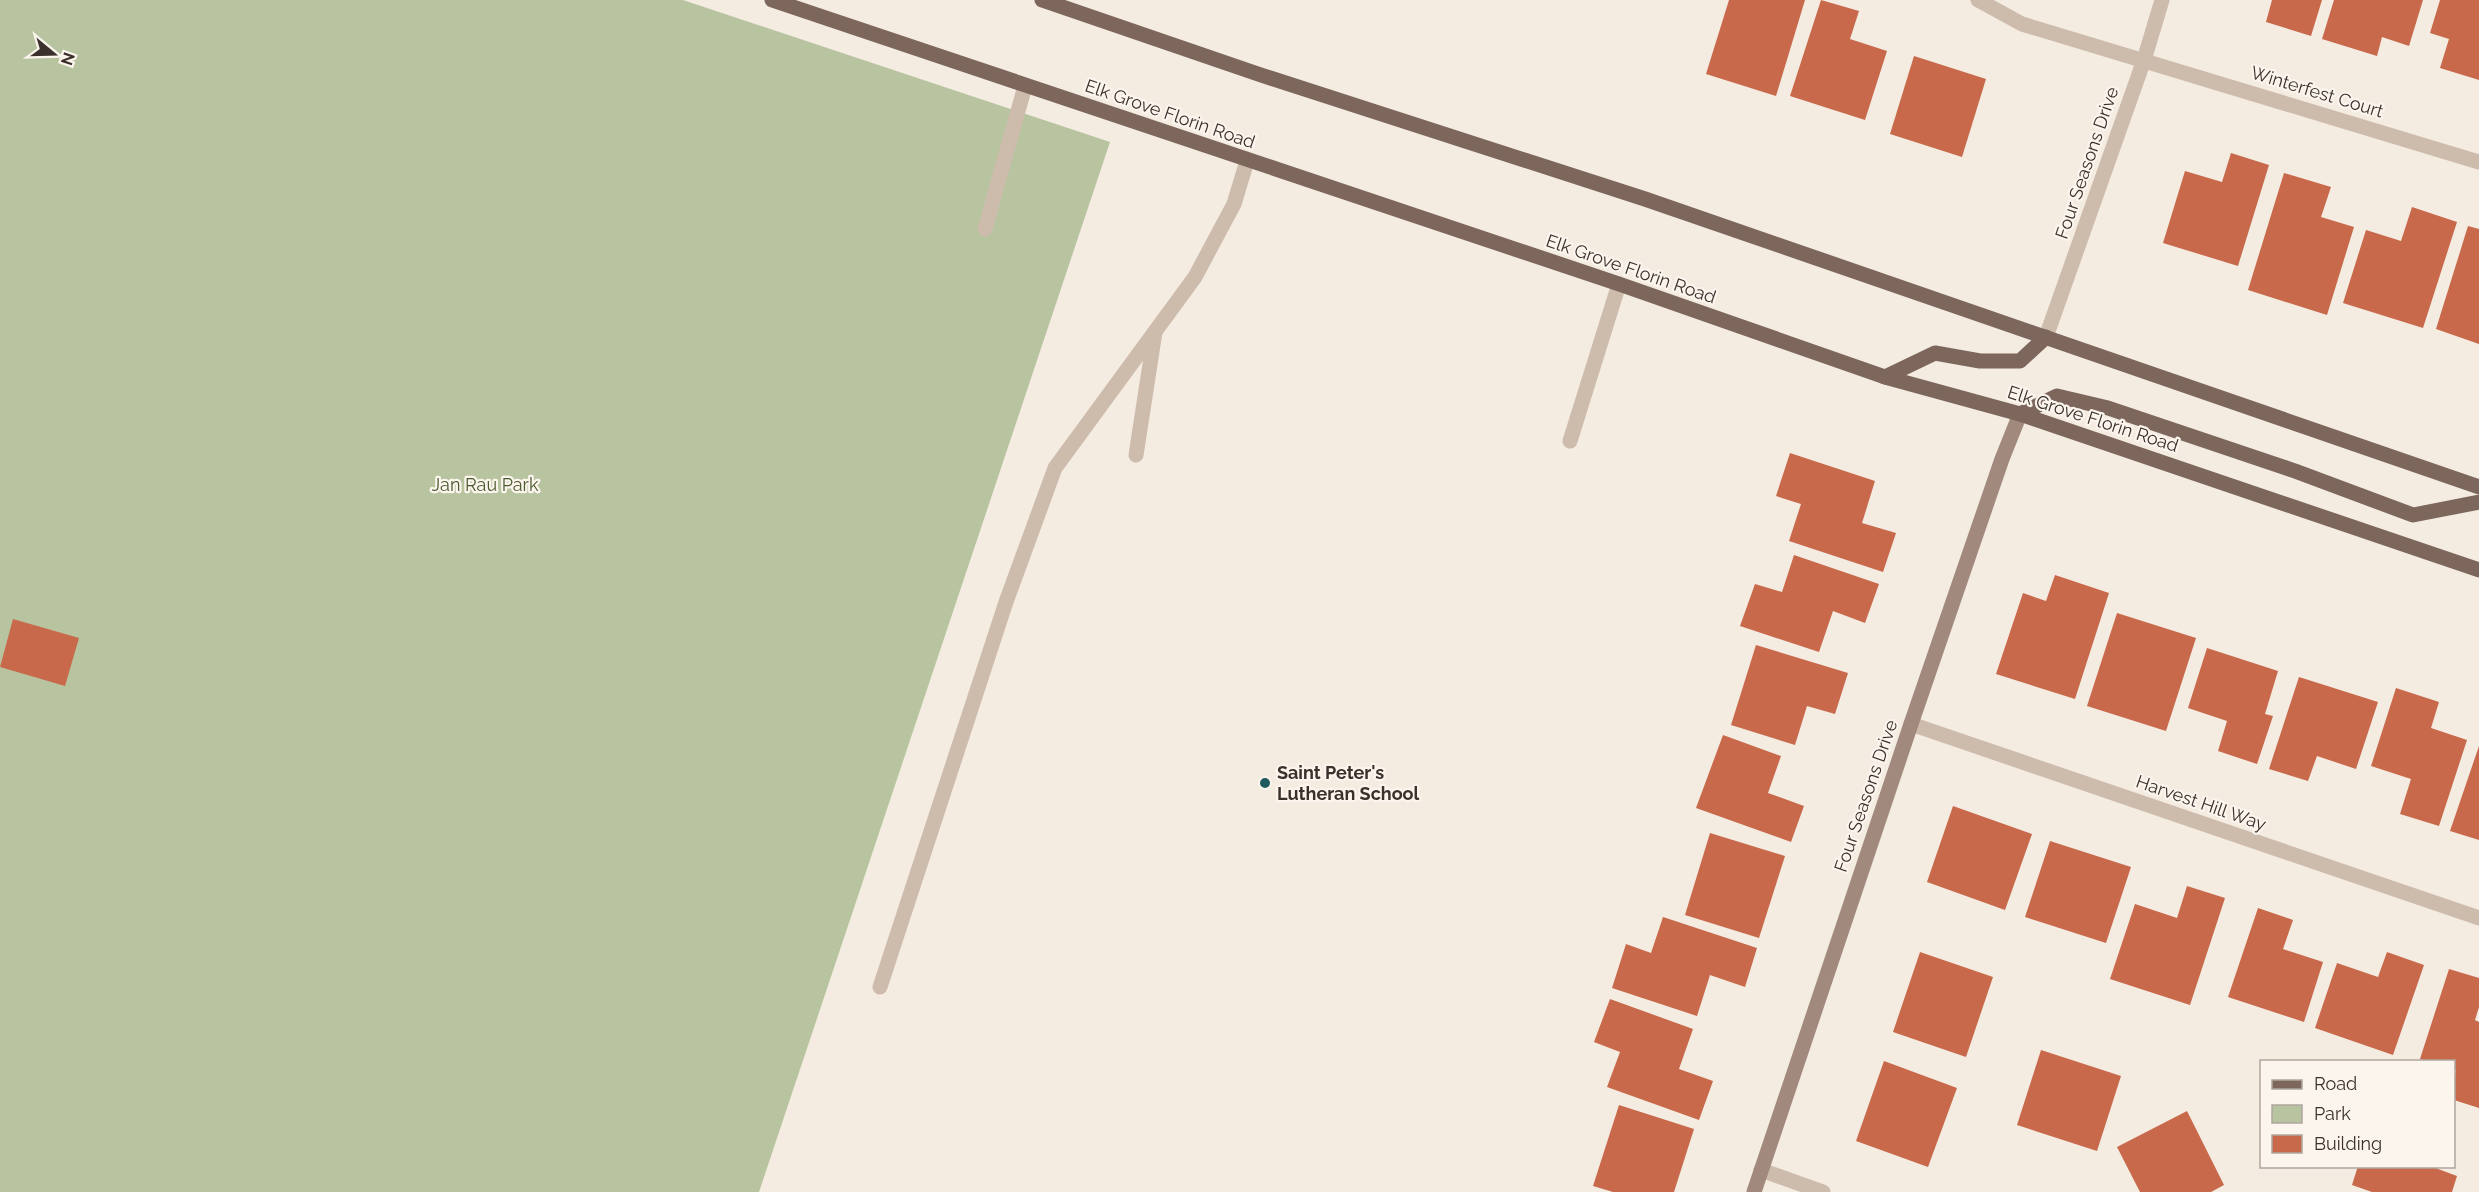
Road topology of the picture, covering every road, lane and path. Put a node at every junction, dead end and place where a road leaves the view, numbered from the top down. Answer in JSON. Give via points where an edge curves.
{"nodes":[{"id":1,"x":771,"y":0,"type":"edge"},
{"id":2,"x":1041,"y":0,"type":"edge"},
{"id":3,"x":1978,"y":0,"type":"edge"},
{"id":4,"x":2162,"y":0,"type":"edge"},
{"id":5,"x":2144,"y":60,"type":"junction"},
{"id":6,"x":1025,"y":86,"type":"junction"},
{"id":7,"x":1247,"y":161,"type":"junction"},
{"id":8,"x":2479,"y":162,"type":"edge"},
{"id":9,"x":985,"y":229,"type":"dead end"},
{"id":10,"x":1619,"y":284,"type":"junction"},
{"id":11,"x":1155,"y":329,"type":"junction"},
{"id":12,"x":2046,"y":337,"type":"junction"},
{"id":13,"x":1885,"y":377,"type":"junction"},
{"id":14,"x":2020,"y":414,"type":"junction"},
{"id":15,"x":1570,"y":441,"type":"dead end"},
{"id":16,"x":1136,"y":455,"type":"dead end"},
{"id":17,"x":2479,"y":487,"type":"edge"},
{"id":18,"x":2479,"y":502,"type":"edge"},
{"id":19,"x":2479,"y":570,"type":"edge"},
{"id":20,"x":1911,"y":724,"type":"junction"},
{"id":21,"x":2479,"y":918,"type":"edge"},
{"id":22,"x":880,"y":987,"type":"dead end"},
{"id":23,"x":1761,"y":1170,"type":"junction"},
{"id":24,"x":1754,"y":1192,"type":"edge"},
{"id":25,"x":1823,"y":1192,"type":"edge"}],
"edges":[{"from":1,"to":6,"type":"main road","name":"Elk Grove Florin Road"},
{"from":2,"to":12,"type":"main road","via":[[1258,75],[1645,199]]},
{"from":3,"to":5,"type":"street","name":"Winterfest Court","via":[[2022,24]]},
{"from":4,"to":5,"type":"street","name":"Four Seasons Drive"},
{"from":5,"to":8,"type":"street","name":"Winterfest Court"},
{"from":5,"to":12,"type":"street","name":"Four Seasons Drive"},
{"from":6,"to":7,"type":"main road","name":"Elk Grove Florin Road"},
{"from":6,"to":9,"type":"street"},
{"from":7,"to":10,"type":"main road","name":"Elk Grove Florin Road"},
{"from":7,"to":11,"type":"street","via":[[1234,204],[1196,277]]},
{"from":10,"to":13,"type":"main road","name":"Elk Grove Florin Road"},
{"from":10,"to":15,"type":"street"},
{"from":11,"to":16,"type":"street"},
{"from":11,"to":22,"type":"street","via":[[1055,468],[1006,602]]},
{"from":12,"to":13,"type":"main road","via":[[2020,361],[1980,361],[1935,353]]},
{"from":12,"to":17,"type":"main road"},
{"from":13,"to":14,"type":"main road","name":"Elk Grove Florin Road"},
{"from":14,"to":18,"type":"main road","via":[[2057,396],[2119,412],[2414,515]]},
{"from":14,"to":19,"type":"main road","name":"Elk Grove Florin Road"},
{"from":14,"to":20,"type":"street","name":"Four Seasons Drive"},
{"from":20,"to":21,"type":"street","name":"Harvest Hill Way"},
{"from":20,"to":23,"type":"street","name":"Four Seasons Drive"},
{"from":23,"to":24,"type":"street","name":"Four Seasons Drive"},
{"from":23,"to":25,"type":"street"}]}
